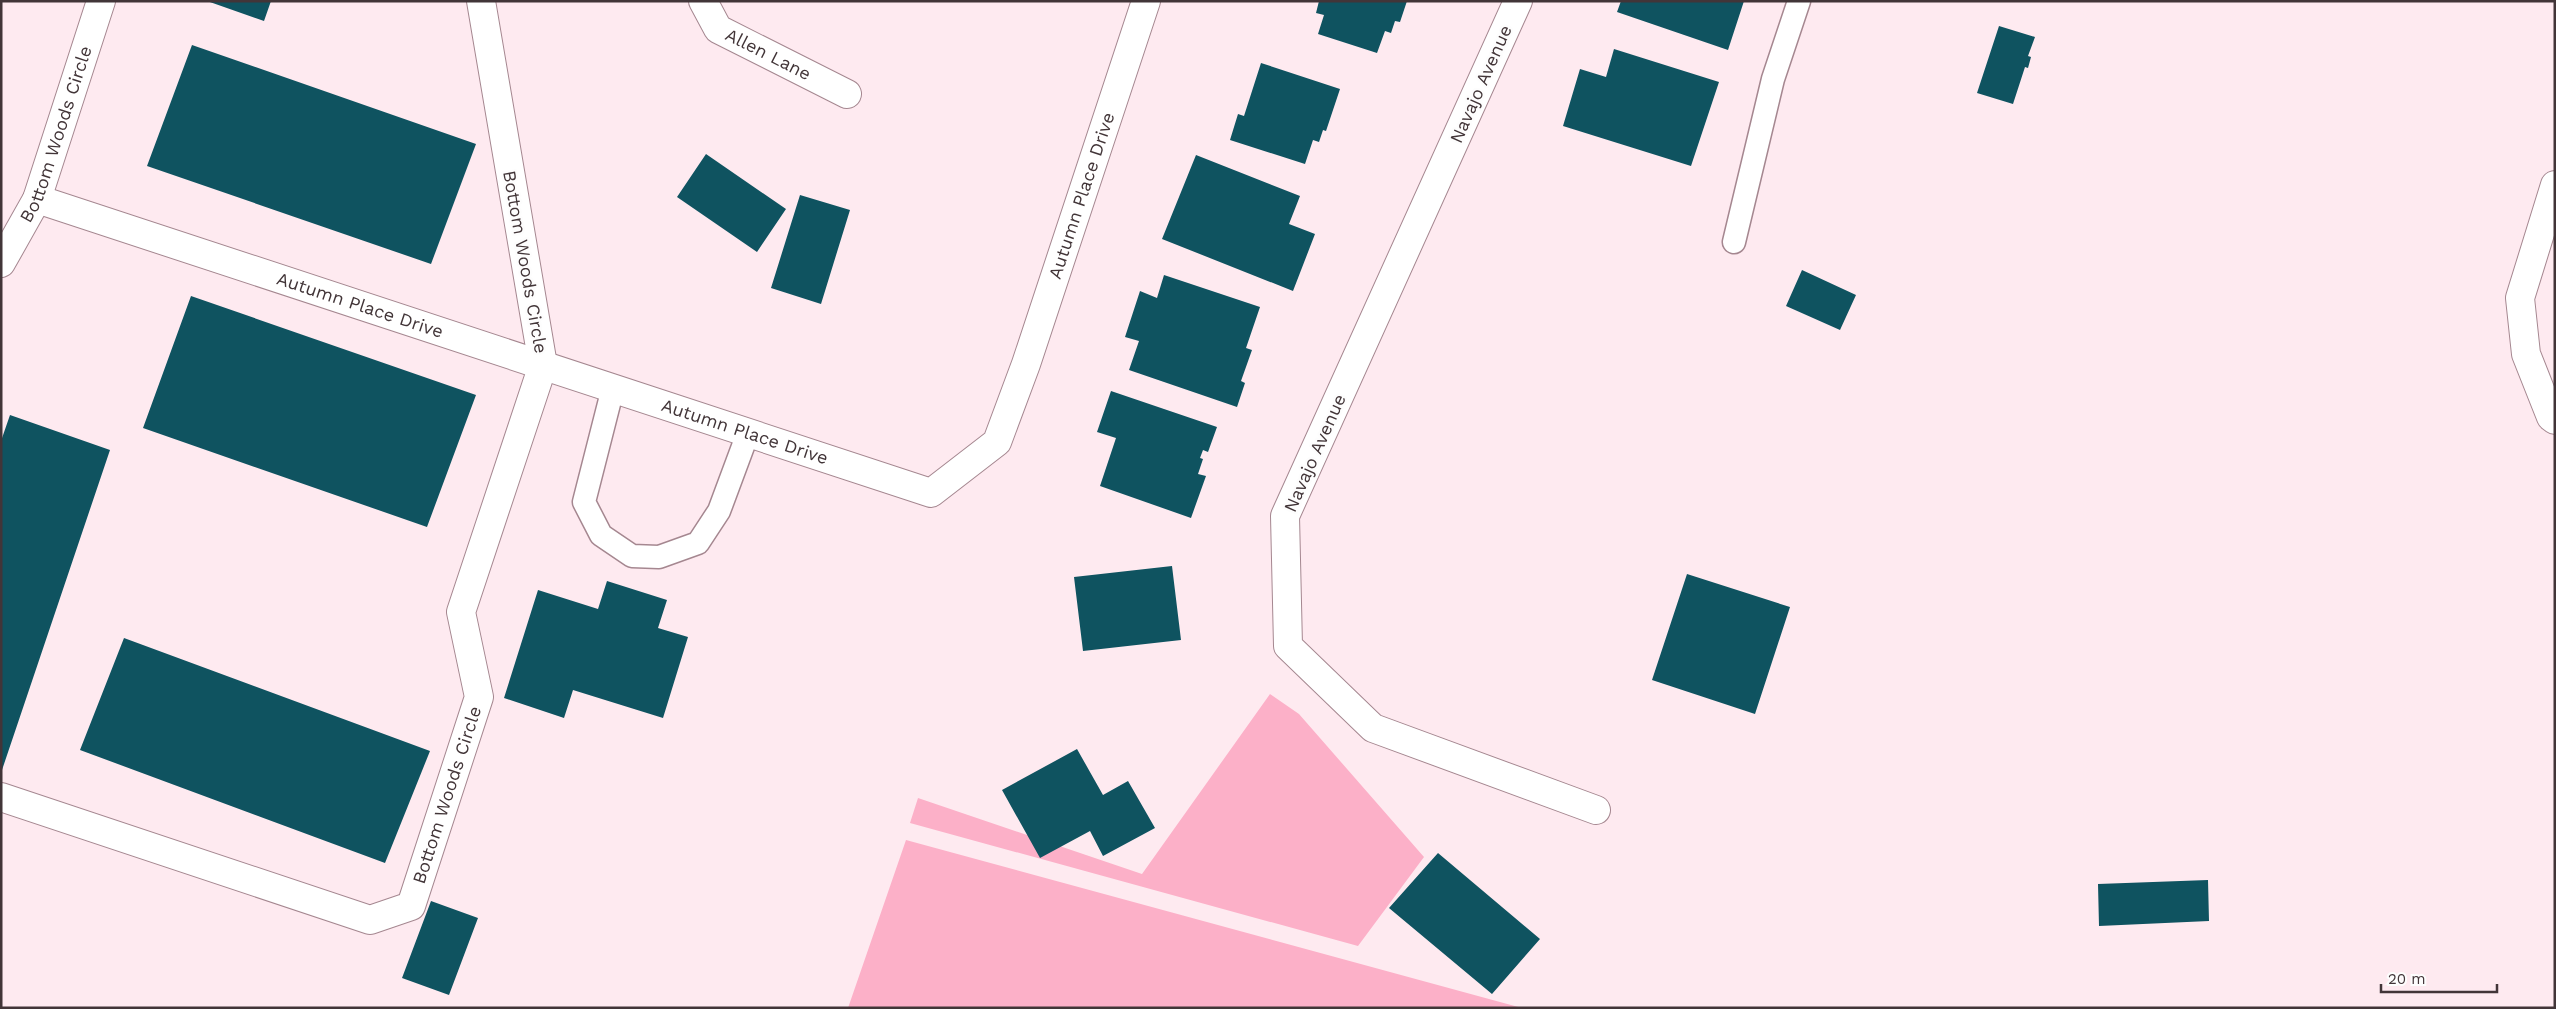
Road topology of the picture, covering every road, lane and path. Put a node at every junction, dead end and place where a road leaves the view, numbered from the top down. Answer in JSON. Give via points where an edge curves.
{"nodes":[{"id":1,"x":101,"y":1,"type":"edge"},
{"id":2,"x":481,"y":1,"type":"edge"},
{"id":3,"x":703,"y":1,"type":"edge"},
{"id":4,"x":1146,"y":1,"type":"edge"},
{"id":5,"x":1518,"y":1,"type":"edge"},
{"id":6,"x":1799,"y":1,"type":"edge"},
{"id":7,"x":847,"y":94,"type":"dead end"},
{"id":8,"x":2555,"y":185,"type":"edge"},
{"id":9,"x":37,"y":199,"type":"junction"},
{"id":10,"x":1734,"y":242,"type":"dead end"},
{"id":11,"x":1,"y":262,"type":"edge"},
{"id":12,"x":543,"y":365,"type":"junction"},
{"id":13,"x":613,"y":388,"type":"junction"},
{"id":14,"x":2555,"y":420,"type":"edge"},
{"id":15,"x":748,"y":433,"type":"junction"},
{"id":16,"x":1,"y":797,"type":"edge"},
{"id":17,"x":1596,"y":810,"type":"dead end"}],
"edges":[{"from":1,"to":9,"type":"street","name":"Bottom Woods Circle"},
{"from":2,"to":12,"type":"street","name":"Bottom Woods Circle"},
{"from":3,"to":7,"type":"street","name":"Allen Lane","via":[[718,29]]},
{"from":4,"to":15,"type":"street","name":"Autumn Place Drive","via":[[1026,364],[997,442],[931,493]]},
{"from":5,"to":17,"type":"street","name":"Navajo Avenue","via":[[1285,516],[1288,646],[1373,728]]},
{"from":6,"to":10,"type":"lane","via":[[1773,79]]},
{"from":8,"to":14,"type":"street","via":[[2520,298],[2526,354]]},
{"from":9,"to":11,"type":"street","name":"Bottom Woods Circle"},
{"from":9,"to":12,"type":"street","name":"Autumn Place Drive"},
{"from":12,"to":13,"type":"street","name":"Autumn Place Drive"},
{"from":12,"to":16,"type":"street","name":"Bottom Woods Circle","via":[[461,612],[479,697],[411,906],[370,920]]},
{"from":13,"to":15,"type":"street","name":"Autumn Place Drive"},
{"from":13,"to":15,"type":"lane","via":[[584,502],[602,535],[632,556],[659,557],[698,543],[719,511]]}]}
